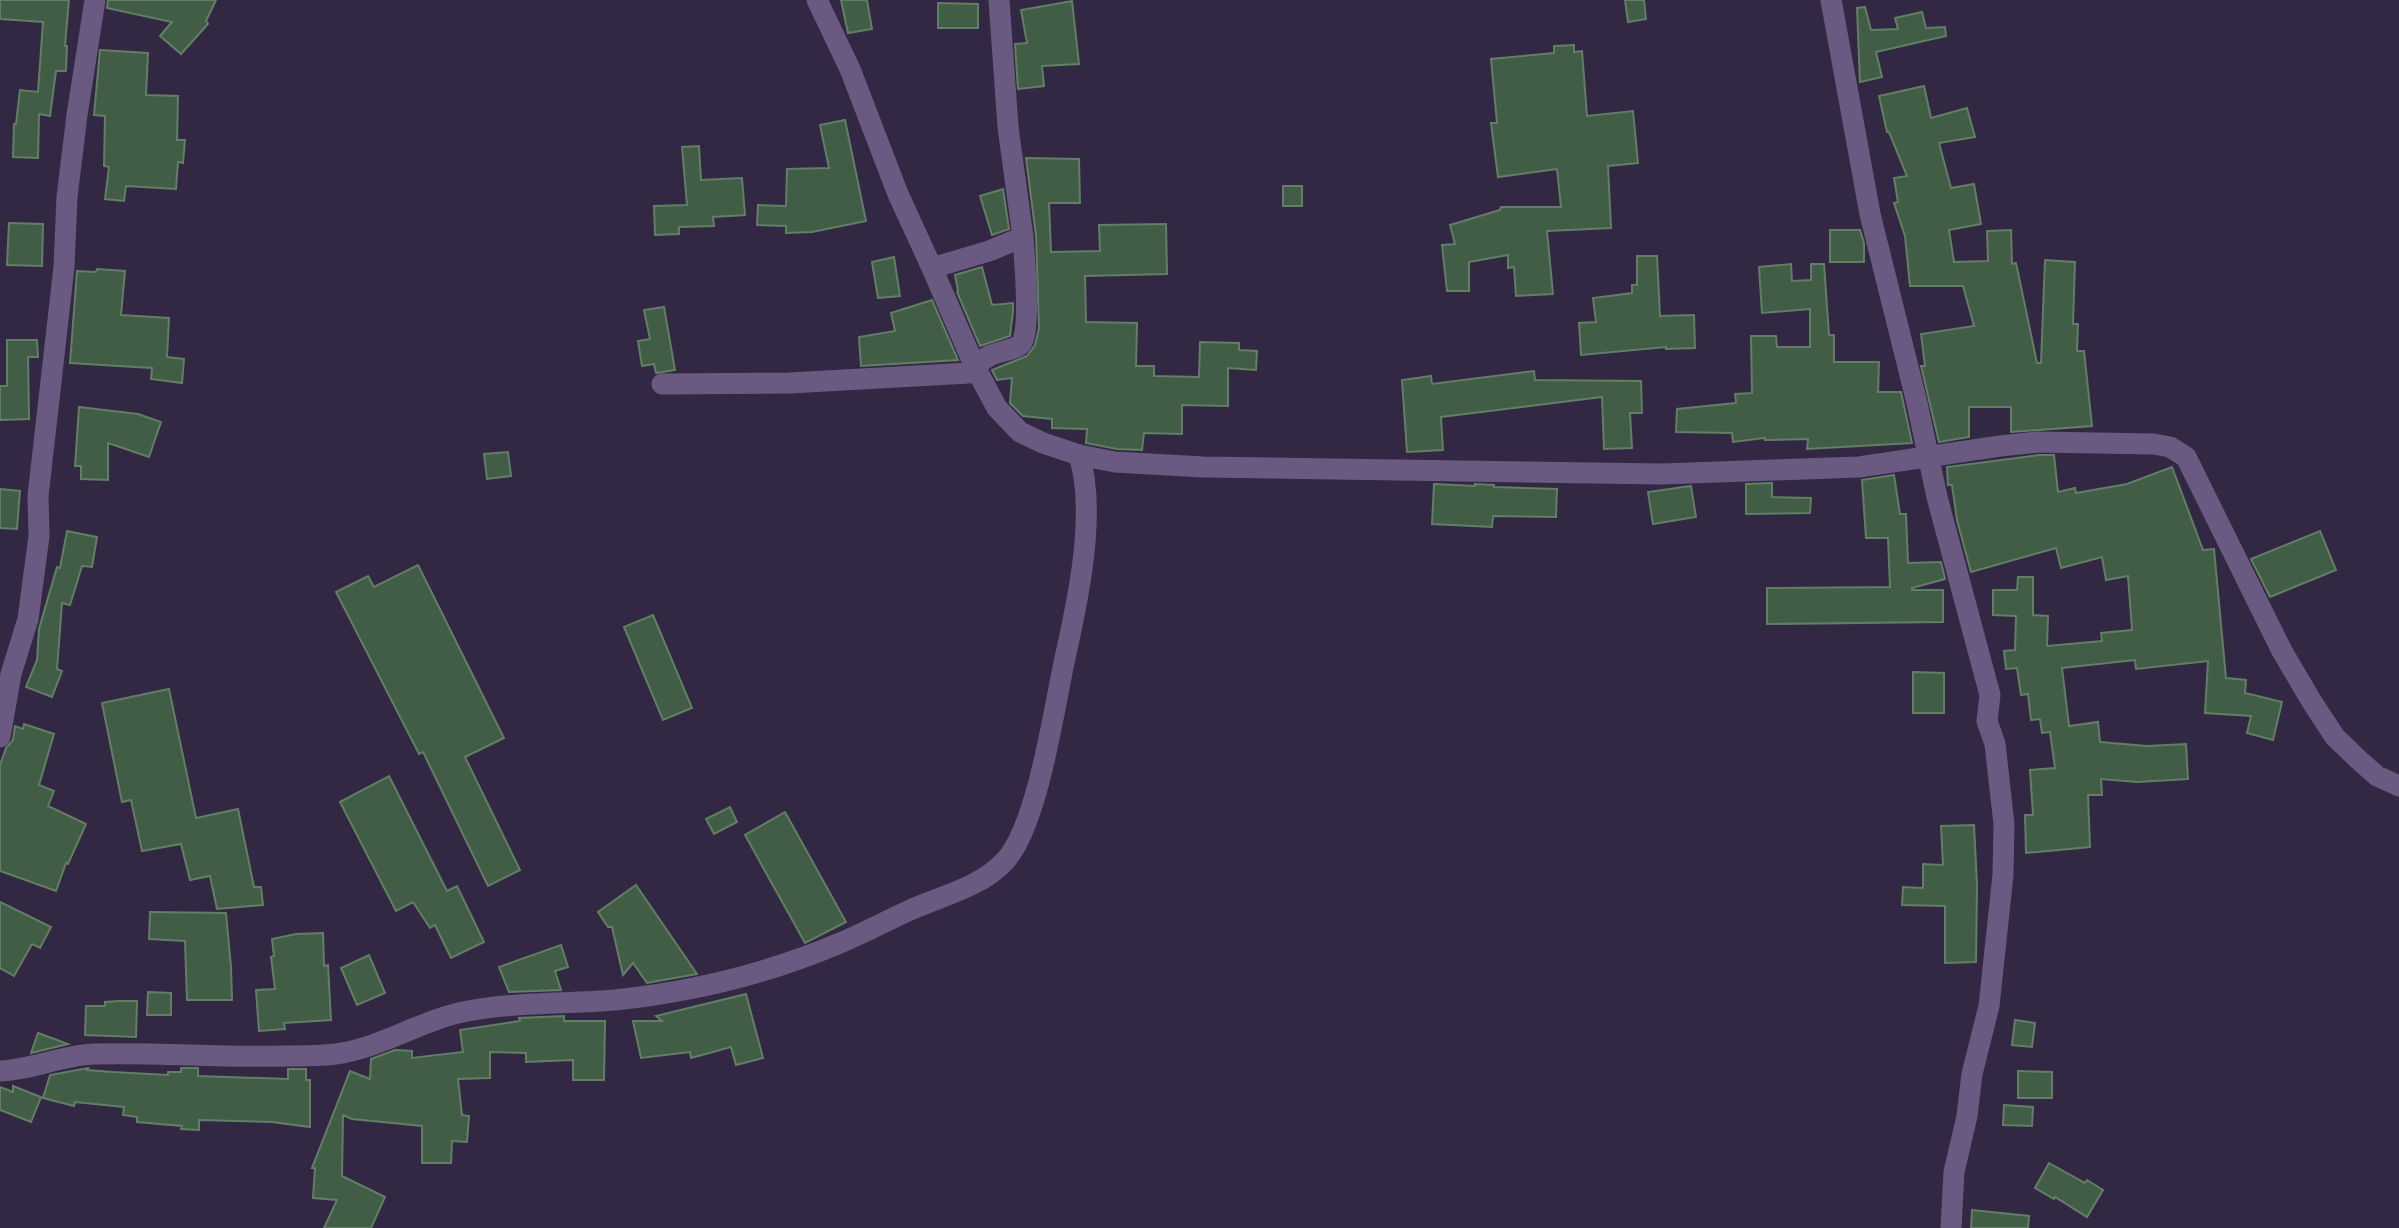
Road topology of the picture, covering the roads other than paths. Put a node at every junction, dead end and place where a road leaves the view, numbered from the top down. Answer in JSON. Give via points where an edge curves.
{"nodes":[{"id":1,"x":95,"y":0,"type":"edge"},
{"id":2,"x":817,"y":0,"type":"edge"},
{"id":3,"x":999,"y":0,"type":"edge"},
{"id":4,"x":1831,"y":0,"type":"edge"},
{"id":5,"x":1023,"y":237,"type":"junction"},
{"id":6,"x":932,"y":268,"type":"junction"},
{"id":7,"x":975,"y":367,"type":"junction"},
{"id":8,"x":662,"y":384,"type":"dead end"},
{"id":9,"x":1079,"y":455,"type":"junction"},
{"id":10,"x":1927,"y":457,"type":"junction"},
{"id":11,"x":0,"y":737,"type":"edge"},
{"id":12,"x":2399,"y":786,"type":"edge"},
{"id":13,"x":0,"y":1071,"type":"edge"},
{"id":14,"x":1951,"y":1228,"type":"edge"}],
"edges":[{"from":1,"to":11,"type":"street","via":[[67,197],[64,267],[38,496],[39,536],[28,619],[10,674]]},
{"from":2,"to":6,"type":"street"},
{"from":3,"to":5,"type":"street"},
{"from":4,"to":10,"type":"street","via":[[1862,176]]},
{"from":5,"to":6,"type":"street"},
{"from":5,"to":7,"type":"street","via":[[1026,335],[1016,347]]},
{"from":6,"to":7,"type":"street"},
{"from":7,"to":8,"type":"street","via":[[966,374],[866,380]]},
{"from":7,"to":9,"type":"street","via":[[997,408],[1020,432]]},
{"from":9,"to":10,"type":"street","via":[[1203,467],[1662,474],[1859,467]]},
{"from":9,"to":13,"type":"street","via":[[1086,498],[1073,623],[1029,817],[1010,855],[990,874],[836,945],[710,984],[614,1000],[469,1010],[333,1055],[88,1054]]},
{"from":10,"to":12,"type":"street","via":[[2038,442],[2154,444],[2179,451],[2282,651],[2335,737],[2377,776]]},
{"from":10,"to":14,"type":"street","via":[[1990,695],[1987,721],[1995,744],[2004,824],[1994,972],[1954,1172]]}]}
